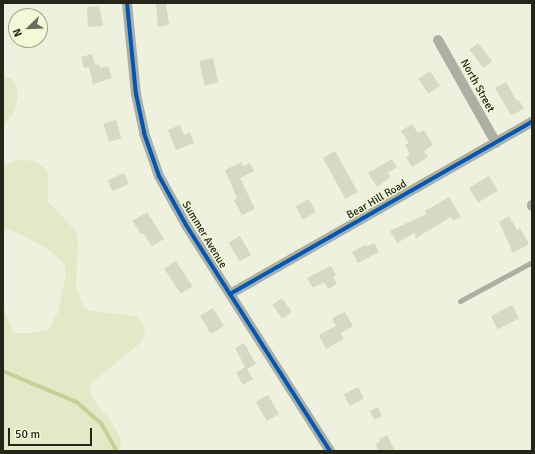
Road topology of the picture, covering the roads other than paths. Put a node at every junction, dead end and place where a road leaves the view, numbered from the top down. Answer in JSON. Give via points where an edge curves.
{"nodes":[{"id":1,"x":128,"y":3,"type":"edge"},
{"id":2,"x":438,"y":40,"type":"dead end"},
{"id":3,"x":532,"y":122,"type":"edge"},
{"id":4,"x":496,"y":143,"type":"junction"},
{"id":5,"x":532,"y":262,"type":"edge"},
{"id":6,"x":230,"y":294,"type":"junction"},
{"id":7,"x":460,"y":301,"type":"dead end"},
{"id":8,"x":330,"y":451,"type":"edge"}],
"edges":[{"from":1,"to":6,"type":"street","name":"Summer Avenue","via":[[135,88],[148,146],[159,176]]},
{"from":2,"to":4,"type":"street","name":"North Street"},
{"from":3,"to":4,"type":"street","name":"Bear Hill Road"},
{"from":4,"to":6,"type":"street","name":"Bear Hill Road"},
{"from":5,"to":7,"type":"lane"},
{"from":6,"to":8,"type":"street","name":"Summer Avenue"}]}
